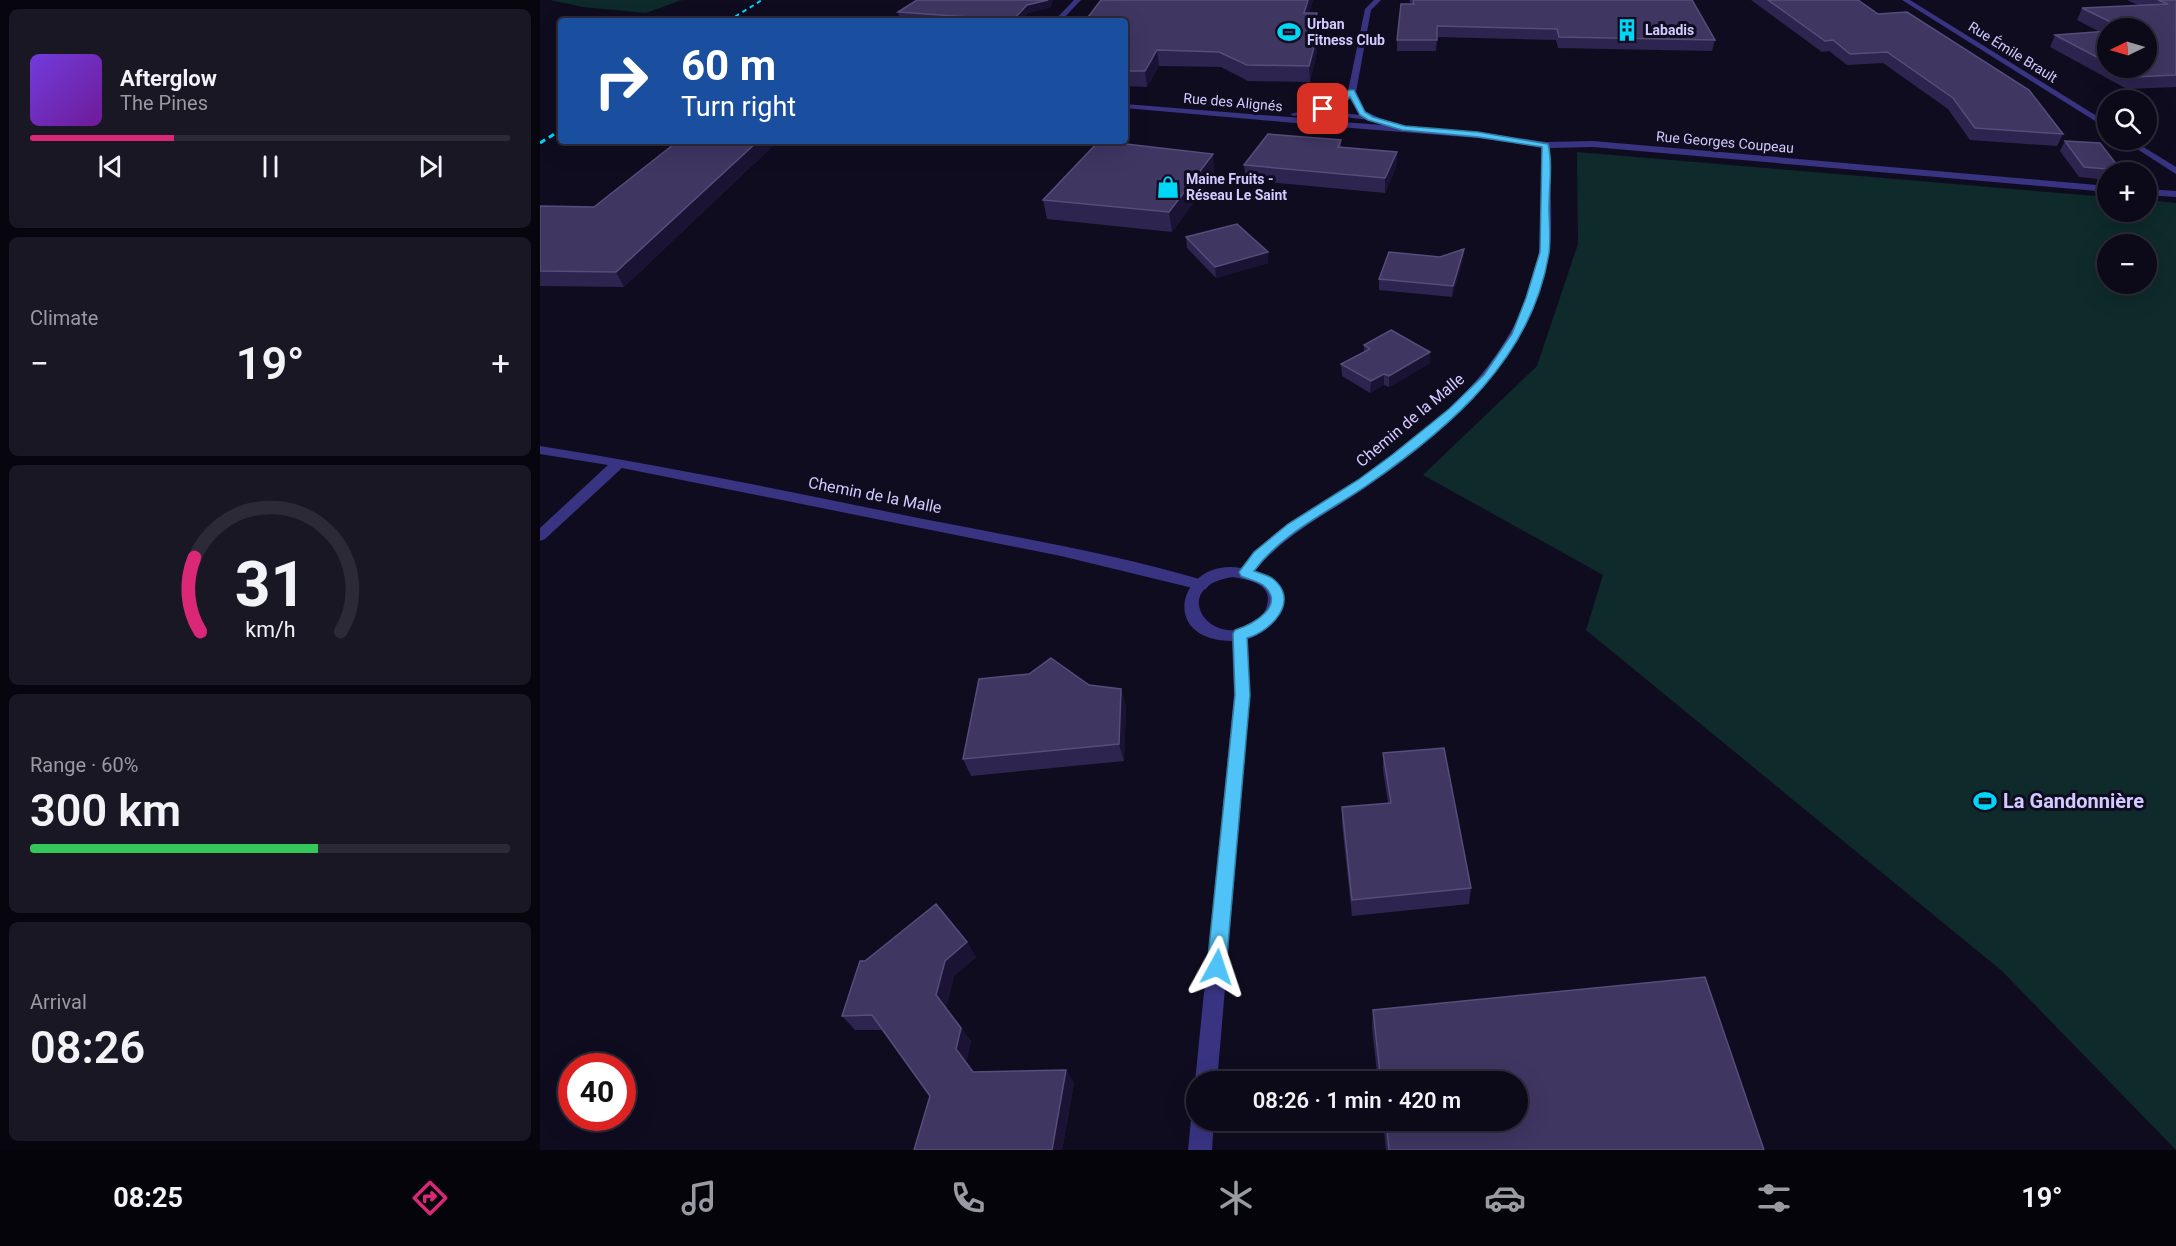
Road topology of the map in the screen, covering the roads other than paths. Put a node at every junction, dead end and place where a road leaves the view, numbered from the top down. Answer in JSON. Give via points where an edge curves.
{"nodes":[{"id":1,"x":1078,"y":0,"type":"edge"},
{"id":2,"x":1378,"y":0,"type":"edge"},
{"id":3,"x":1905,"y":0,"type":"edge"},
{"id":4,"x":1060,"y":18,"type":"edge"},
{"id":5,"x":1352,"y":92,"type":"junction"},
{"id":6,"x":1338,"y":105,"type":"junction"},
{"id":7,"x":1128,"y":106,"type":"edge"},
{"id":8,"x":1308,"y":113,"type":"junction"},
{"id":9,"x":1334,"y":114,"type":"junction"},
{"id":10,"x":1267,"y":118,"type":"junction"},
{"id":11,"x":1371,"y":118,"type":"junction"},
{"id":12,"x":2097,"y":120,"type":"edge"},
{"id":13,"x":1340,"y":124,"type":"junction"},
{"id":14,"x":1404,"y":128,"type":"junction"},
{"id":15,"x":1546,"y":145,"type":"junction"},
{"id":16,"x":2143,"y":150,"type":"edge"},
{"id":17,"x":2176,"y":171,"type":"edge"},
{"id":18,"x":2097,"y":188,"type":"edge"},
{"id":19,"x":2157,"y":193,"type":"edge"},
{"id":20,"x":2176,"y":194,"type":"edge"},
{"id":21,"x":540,"y":450,"type":"edge"},
{"id":22,"x":620,"y":462,"type":"junction"},
{"id":23,"x":540,"y":536,"type":"edge"},
{"id":24,"x":1246,"y":572,"type":"junction"},
{"id":25,"x":1200,"y":585,"type":"junction"},
{"id":26,"x":1240,"y":634,"type":"junction"},
{"id":27,"x":1207,"y":1071,"type":"edge"},
{"id":28,"x":1202,"y":1131,"type":"edge"},
{"id":29,"x":1200,"y":1150,"type":"edge"}],
"edges":[{"from":1,"to":4,"type":"street"},
{"from":2,"to":5,"type":"street","via":[[1368,9]]},
{"from":3,"to":12,"type":"street","name":"Rue Émile Brault"},
{"from":5,"to":6,"type":"street"},
{"from":5,"to":11,"type":"street","via":[[1359,108]]},
{"from":6,"to":8,"type":"street"},
{"from":6,"to":9,"type":"street"},
{"from":7,"to":10,"type":"street","name":"Rue des Alignés"},
{"from":8,"to":9,"type":"street"},
{"from":8,"to":10,"type":"street"},
{"from":9,"to":11,"type":"street"},
{"from":9,"to":13,"type":"street"},
{"from":10,"to":13,"type":"street","name":"Rue des Alignés"},
{"from":11,"to":14,"type":"street"},
{"from":13,"to":14,"type":"street","name":"Rue Georges Coupeau"},
{"from":14,"to":15,"type":"street","name":"Rue Georges Coupeau"},
{"from":15,"to":18,"type":"street","name":"Rue Georges Coupeau","via":[[1604,145]]},
{"from":15,"to":24,"type":"street","name":"Chemin de la Malle","via":[[1544,252],[1517,334],[1488,377],[1454,411],[1362,483],[1293,527],[1258,555]]},
{"from":16,"to":17,"type":"street"},
{"from":19,"to":20,"type":"street"},
{"from":21,"to":22,"type":"street","name":"Chemin de la Malle"},
{"from":22,"to":23,"type":"street"},
{"from":22,"to":25,"type":"street","name":"Chemin de la Malle","via":[[1034,546]]},
{"from":24,"to":25,"type":"street","via":[[1221,574]]},
{"from":24,"to":26,"type":"street","via":[[1268,582],[1277,601],[1267,622]]},
{"from":25,"to":26,"type":"street","via":[[1190,602],[1195,621],[1214,633]]},
{"from":26,"to":27,"type":"street","via":[[1242,695]]},
{"from":28,"to":29,"type":"street"}]}
